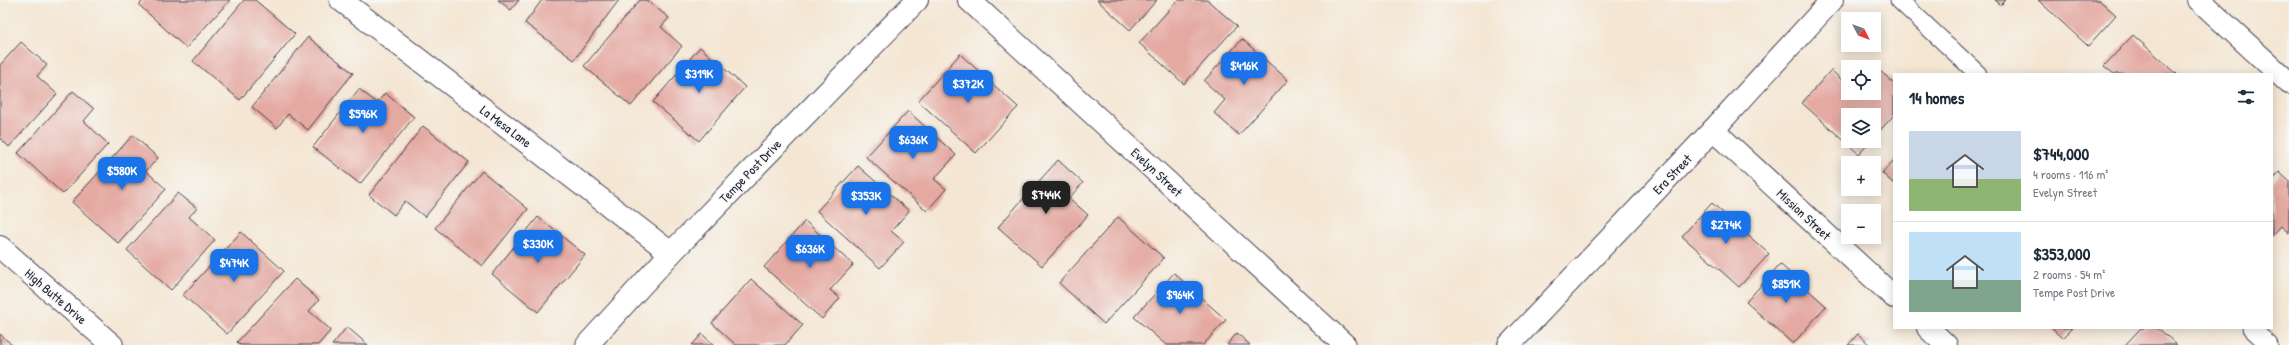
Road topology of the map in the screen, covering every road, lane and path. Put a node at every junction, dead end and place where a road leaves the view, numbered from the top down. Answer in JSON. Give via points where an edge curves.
{"nodes":[{"id":1,"x":341,"y":0,"type":"edge"},
{"id":2,"x":917,"y":0,"type":"edge"},
{"id":3,"x":969,"y":0,"type":"edge"},
{"id":4,"x":1832,"y":0,"type":"edge"},
{"id":5,"x":1899,"y":0,"type":"edge"},
{"id":6,"x":2199,"y":0,"type":"edge"},
{"id":7,"x":1977,"y":73,"type":"edge"},
{"id":8,"x":2289,"y":83,"type":"edge"},
{"id":9,"x":1713,"y":130,"type":"junction"},
{"id":10,"x":0,"y":247,"type":"edge"},
{"id":11,"x":671,"y":253,"type":"junction"},
{"id":12,"x":1893,"y":296,"type":"edge"},
{"id":13,"x":1929,"y":329,"type":"edge"},
{"id":14,"x":2252,"y":329,"type":"edge"},
{"id":15,"x":112,"y":345,"type":"edge"},
{"id":16,"x":587,"y":345,"type":"edge"},
{"id":17,"x":1345,"y":345,"type":"edge"},
{"id":18,"x":1509,"y":345,"type":"edge"},
{"id":19,"x":1946,"y":345,"type":"edge"},
{"id":20,"x":2269,"y":345,"type":"edge"}],
"edges":[{"from":1,"to":11,"type":"street","name":"La Mesa Lane"},
{"from":2,"to":11,"type":"street","name":"Tempe Post Drive"},
{"from":3,"to":17,"type":"street","name":"Evelyn Street"},
{"from":4,"to":9,"type":"street","name":"Era Street"},
{"from":5,"to":7,"type":"lane"},
{"from":6,"to":8,"type":"street"},
{"from":9,"to":12,"type":"street","name":"Mission Street"},
{"from":9,"to":18,"type":"street","name":"Era Street"},
{"from":10,"to":15,"type":"street","name":"High Butte Drive"},
{"from":11,"to":16,"type":"street","name":"Tempe Post Drive"},
{"from":13,"to":19,"type":"street"},
{"from":14,"to":20,"type":"lane"}]}
